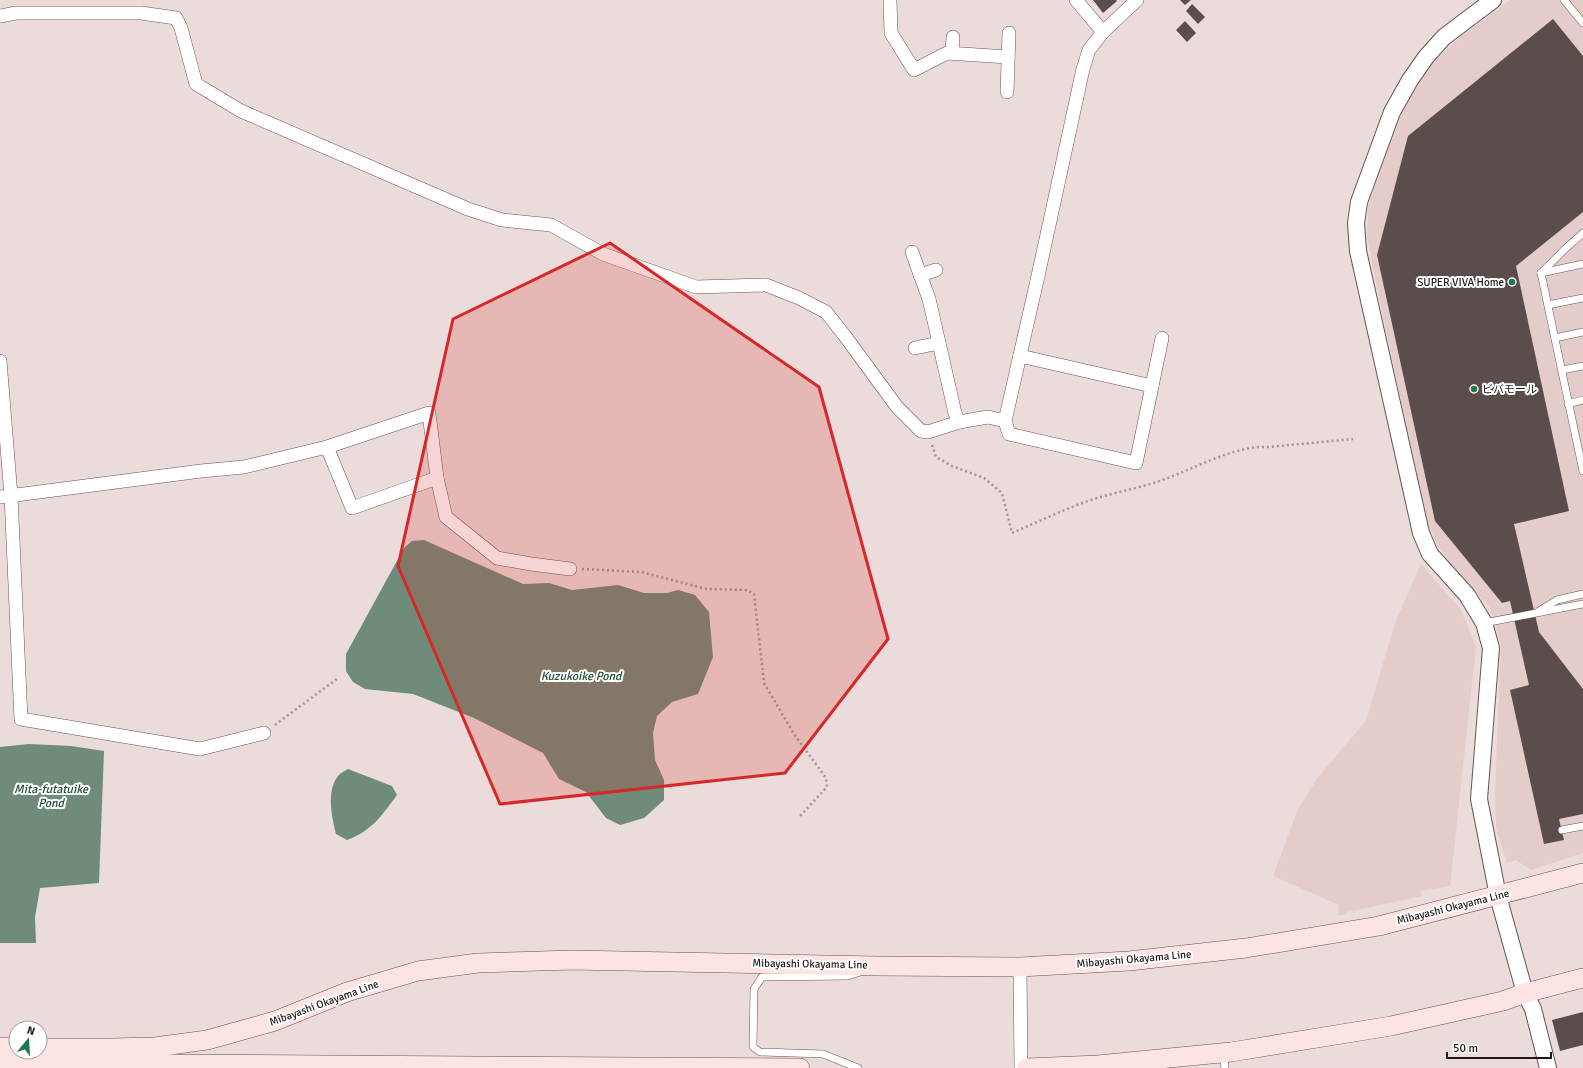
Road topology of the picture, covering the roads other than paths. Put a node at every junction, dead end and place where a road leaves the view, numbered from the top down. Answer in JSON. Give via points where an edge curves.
{"nodes":[{"id":1,"x":890,"y":0,"type":"edge"},
{"id":2,"x":1076,"y":0,"type":"edge"},
{"id":3,"x":1137,"y":0,"type":"edge"},
{"id":4,"x":1493,"y":0,"type":"edge"},
{"id":5,"x":1564,"y":0,"type":"edge"},
{"id":6,"x":0,"y":16,"type":"edge"},
{"id":7,"x":1583,"y":23,"type":"edge"},
{"id":8,"x":1103,"y":32,"type":"junction"},
{"id":9,"x":1009,"y":33,"type":"dead end"},
{"id":10,"x":953,"y":37,"type":"dead end"},
{"id":11,"x":952,"y":53,"type":"junction"},
{"id":12,"x":1008,"y":57,"type":"junction"},
{"id":13,"x":1006,"y":92,"type":"dead end"},
{"id":14,"x":1583,"y":233,"type":"edge"},
{"id":15,"x":912,"y":252,"type":"dead end"},
{"id":16,"x":1583,"y":264,"type":"edge"},
{"id":17,"x":936,"y":270,"type":"dead end"},
{"id":18,"x":1541,"y":273,"type":"junction"},
{"id":19,"x":920,"y":275,"type":"junction"},
{"id":20,"x":1583,"y":298,"type":"edge"},
{"id":21,"x":1548,"y":305,"type":"junction"},
{"id":22,"x":1583,"y":332,"type":"edge"},
{"id":23,"x":1162,"y":338,"type":"dead end"},
{"id":24,"x":1555,"y":338,"type":"junction"},
{"id":25,"x":940,"y":343,"type":"junction"},
{"id":26,"x":915,"y":348,"type":"dead end"},
{"id":27,"x":1020,"y":356,"type":"junction"},
{"id":28,"x":0,"y":362,"type":"edge"},
{"id":29,"x":1583,"y":366,"type":"edge"},
{"id":30,"x":1562,"y":370,"type":"junction"},
{"id":31,"x":1152,"y":386,"type":"junction"},
{"id":32,"x":1583,"y":400,"type":"edge"},
{"id":33,"x":1568,"y":404,"type":"junction"},
{"id":34,"x":1005,"y":421,"type":"junction"},
{"id":35,"x":959,"y":422,"type":"junction"},
{"id":36,"x":1579,"y":436,"type":"edge"},
{"id":37,"x":327,"y":447,"type":"junction"},
{"id":38,"x":1583,"y":471,"type":"edge"},
{"id":39,"x":436,"y":478,"type":"junction"},
{"id":40,"x":5,"y":497,"type":"edge"},
{"id":41,"x":570,"y":569,"type":"road end"},
{"id":42,"x":1583,"y":594,"type":"edge"},
{"id":43,"x":1583,"y":604,"type":"edge"},
{"id":44,"x":1537,"y":612,"type":"junction"},
{"id":45,"x":1484,"y":624,"type":"junction"},
{"id":46,"x":264,"y":733,"type":"road end"},
{"id":47,"x":1583,"y":826,"type":"edge"},
{"id":48,"x":1562,"y":830,"type":"dead end"},
{"id":49,"x":1583,"y":873,"type":"edge"},
{"id":50,"x":1498,"y":896,"type":"junction"},
{"id":51,"x":877,"y":966,"type":"junction"},
{"id":52,"x":1020,"y":966,"type":"junction"},
{"id":53,"x":1583,"y":978,"type":"edge"},
{"id":54,"x":1524,"y":993,"type":"junction"},
{"id":55,"x":48,"y":1048,"type":"edge"},
{"id":56,"x":1224,"y":1060,"type":"edge"},
{"id":57,"x":0,"y":1063,"type":"edge"},
{"id":58,"x":800,"y":1068,"type":"edge"},
{"id":59,"x":858,"y":1068,"type":"edge"},
{"id":60,"x":1021,"y":1068,"type":"edge"},
{"id":61,"x":1026,"y":1068,"type":"edge"},
{"id":62,"x":1548,"y":1068,"type":"edge"}],
"edges":[{"from":1,"to":11,"type":"street","via":[[891,33],[914,70],[938,57]]},
{"from":2,"to":8,"type":"street"},
{"from":3,"to":8,"type":"street"},
{"from":4,"to":45,"type":"street","via":[[1444,37],[1410,80],[1392,112],[1359,202],[1356,223],[1358,251],[1421,533],[1430,554],[1467,595]]},
{"from":5,"to":7,"type":"lane"},
{"from":6,"to":35,"type":"street","via":[[16,13],[141,13],[176,18],[196,84],[241,111],[468,209],[502,220],[551,225],[603,254],[696,287],[766,285],[799,298],[826,312],[897,407],[921,431],[928,432]]},
{"from":8,"to":27,"type":"street","via":[[1089,50],[1083,69]]},
{"from":9,"to":12,"type":"street"},
{"from":10,"to":11,"type":"street"},
{"from":11,"to":12,"type":"street"},
{"from":12,"to":13,"type":"street"},
{"from":14,"to":18,"type":"lane"},
{"from":15,"to":19,"type":"street"},
{"from":16,"to":18,"type":"lane"},
{"from":17,"to":19,"type":"street"},
{"from":18,"to":21,"type":"lane"},
{"from":19,"to":25,"type":"street"},
{"from":20,"to":21,"type":"lane"},
{"from":21,"to":24,"type":"lane"},
{"from":22,"to":24,"type":"lane"},
{"from":23,"to":31,"type":"street"},
{"from":24,"to":30,"type":"lane"},
{"from":25,"to":26,"type":"street"},
{"from":25,"to":35,"type":"street","via":[[955,414]]},
{"from":27,"to":31,"type":"street"},
{"from":27,"to":34,"type":"street"},
{"from":28,"to":40,"type":"street"},
{"from":29,"to":30,"type":"lane"},
{"from":30,"to":33,"type":"lane"},
{"from":31,"to":34,"type":"street","via":[[1136,463],[1009,434]]},
{"from":32,"to":33,"type":"lane"},
{"from":33,"to":36,"type":"lane"},
{"from":34,"to":35,"type":"street","via":[[988,417]]},
{"from":36,"to":38,"type":"lane"},
{"from":37,"to":39,"type":"street","via":[[352,508]]},
{"from":37,"to":39,"type":"street","via":[[429,414]]},
{"from":37,"to":40,"type":"street","via":[[244,467]]},
{"from":39,"to":41,"type":"street","via":[[446,517],[497,558]]},
{"from":40,"to":46,"type":"street","via":[[21,719],[200,748]]},
{"from":42,"to":44,"type":"lane","via":[[1557,600]]},
{"from":43,"to":44,"type":"lane"},
{"from":44,"to":45,"type":"lane"},
{"from":45,"to":50,"type":"street","via":[[1491,648],[1479,800]]},
{"from":47,"to":48,"type":"lane"},
{"from":49,"to":50,"type":"main road","name":"Mibayashi Okayama Line"},
{"from":50,"to":52,"type":"main road","name":"Mibayashi Okayama Line","via":[[1379,926],[1246,948],[1129,961]]},
{"from":50,"to":54,"type":"street"},
{"from":51,"to":52,"type":"main road","name":"Mibayashi Okayama Line"},
{"from":51,"to":55,"type":"main road","name":"Mibayashi Okayama Line","via":[[572,960],[478,963],[418,971],[347,992],[275,1021],[206,1040],[140,1047]]},
{"from":51,"to":59,"type":"lane","via":[[848,976],[762,977],[754,989],[753,1047],[760,1052],[823,1054]]},
{"from":52,"to":60,"type":"street"},
{"from":53,"to":54,"type":"main road"},
{"from":54,"to":56,"type":"main road","via":[[1503,1001]]},
{"from":54,"to":62,"type":"street","via":[[1533,1009]]},
{"from":56,"to":61,"type":"main road"},
{"from":57,"to":58,"type":"main road"}]}
